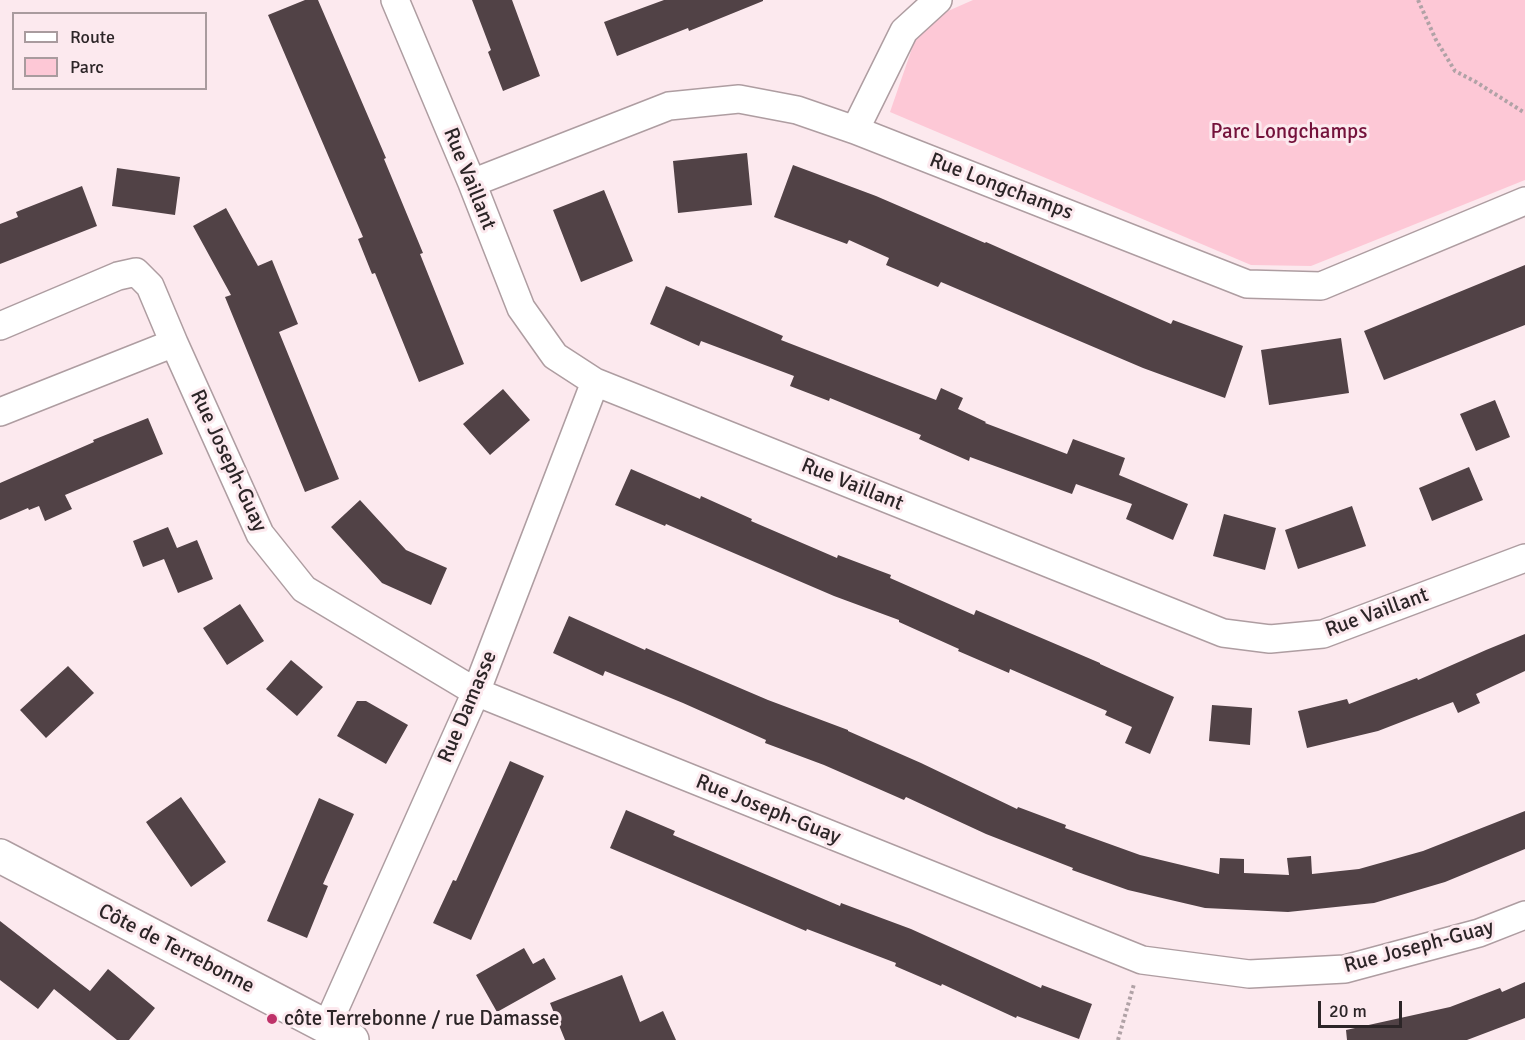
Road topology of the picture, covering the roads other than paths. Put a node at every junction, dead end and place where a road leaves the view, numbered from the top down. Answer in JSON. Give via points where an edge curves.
{"nodes":[{"id":1,"x":395,"y":0,"type":"edge"},
{"id":2,"x":938,"y":0,"type":"edge"},
{"id":3,"x":855,"y":130,"type":"junction"},
{"id":4,"x":472,"y":183,"type":"junction"},
{"id":5,"x":1525,"y":201,"type":"edge"},
{"id":6,"x":0,"y":326,"type":"edge"},
{"id":7,"x":174,"y":344,"type":"junction"},
{"id":8,"x":595,"y":382,"type":"junction"},
{"id":9,"x":0,"y":412,"type":"edge"},
{"id":10,"x":1525,"y":558,"type":"edge"},
{"id":11,"x":477,"y":692,"type":"junction"},
{"id":12,"x":0,"y":856,"type":"edge"},
{"id":13,"x":1525,"y":915,"type":"edge"},
{"id":14,"x":340,"y":1033,"type":"edge"}],
"edges":[{"from":1,"to":4,"type":"street","name":"Rue Vaillant"},
{"from":2,"to":3,"type":"street","via":[[904,31]]},
{"from":3,"to":4,"type":"street","name":"Rue Longchamps","via":[[797,110],[739,99],[669,106]]},
{"from":3,"to":5,"type":"street","name":"Rue Longchamps","via":[[1247,284],[1321,286]]},
{"from":4,"to":8,"type":"street","name":"Rue Vaillant","via":[[521,308],[555,356]]},
{"from":6,"to":7,"type":"street","name":"Rue Joseph-Guay","via":[[136,272],[150,285]]},
{"from":7,"to":9,"type":"street"},
{"from":7,"to":11,"type":"street","name":"Rue Joseph-Guay","via":[[260,534],[304,589]]},
{"from":8,"to":10,"type":"street","name":"Rue Vaillant","via":[[1223,633],[1270,639],[1323,634]]},
{"from":8,"to":11,"type":"street","name":"Rue Damasse"},
{"from":11,"to":13,"type":"street","name":"Rue Joseph-Guay","via":[[1142,960],[1249,974],[1345,969],[1479,933]]},
{"from":11,"to":14,"type":"street","name":"Rue Damasse"},
{"from":12,"to":14,"type":"main road","name":"Côte de Terrebonne"}]}
